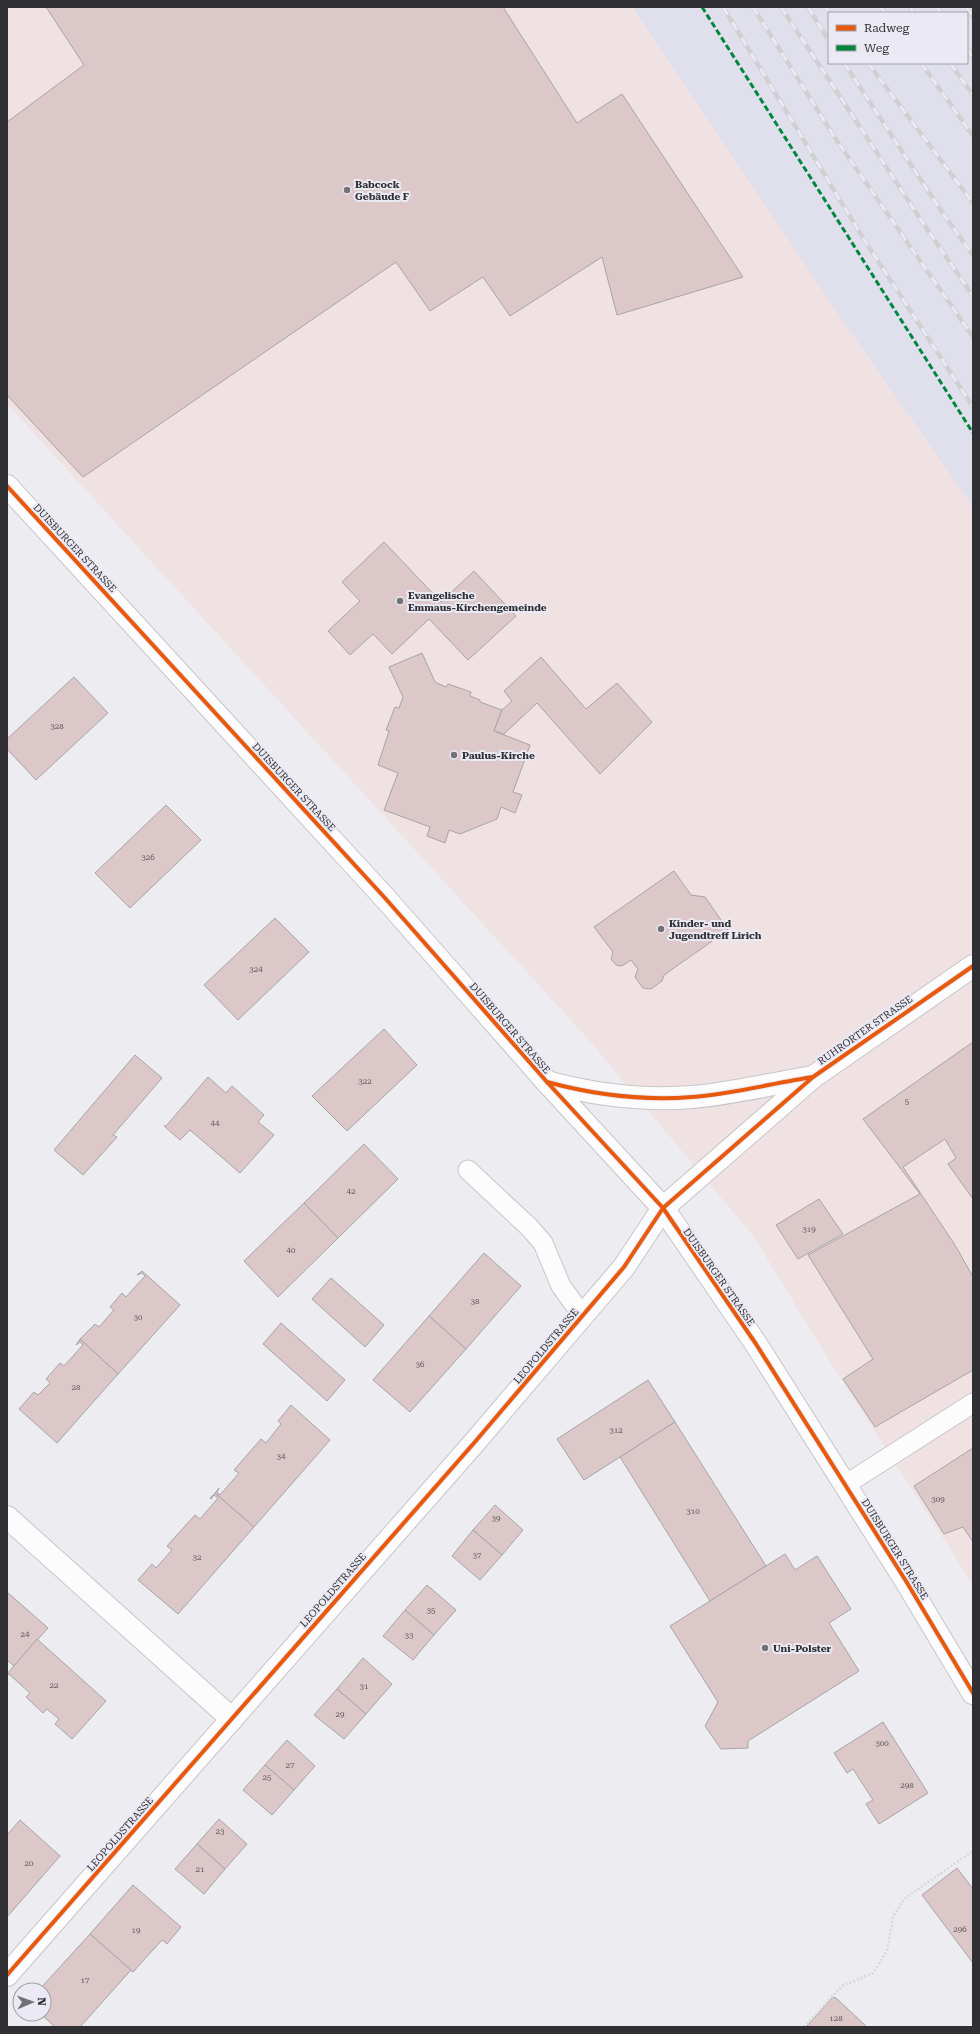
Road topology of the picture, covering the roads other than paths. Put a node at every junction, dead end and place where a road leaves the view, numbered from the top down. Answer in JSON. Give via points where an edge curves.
{"nodes":[{"id":1,"x":7,"y":486,"type":"edge"},
{"id":2,"x":973,"y":966,"type":"edge"},
{"id":3,"x":812,"y":1077,"type":"junction"},
{"id":4,"x":547,"y":1082,"type":"junction"},
{"id":5,"x":468,"y":1170,"type":"dead end"},
{"id":6,"x":662,"y":1208,"type":"junction"},
{"id":7,"x":582,"y":1315,"type":"junction"},
{"id":8,"x":973,"y":1403,"type":"edge"},
{"id":9,"x":845,"y":1484,"type":"junction"},
{"id":10,"x":7,"y":1517,"type":"edge"},
{"id":11,"x":973,"y":1693,"type":"edge"},
{"id":12,"x":232,"y":1719,"type":"junction"},
{"id":13,"x":7,"y":1975,"type":"edge"}],
"edges":[{"from":1,"to":4,"type":"main road","name":"DUISBURGER STRASSE","via":[[385,898]]},
{"from":2,"to":3,"type":"main road","name":"RUHRORTER STRASSE"},
{"from":3,"to":4,"type":"main road","via":[[692,1097],[640,1098],[587,1092]]},
{"from":3,"to":6,"type":"main road","name":"RUHRORTER STRASSE"},
{"from":4,"to":6,"type":"main road","name":"DUISBURGER STRASSE"},
{"from":5,"to":7,"type":"lane","via":[[543,1243],[561,1286]]},
{"from":6,"to":7,"type":"main road","name":"LEOPOLDSTRASSE","via":[[624,1267]]},
{"from":6,"to":9,"type":"main road","name":"DUISBURGER STRASSE","via":[[756,1344]]},
{"from":7,"to":12,"type":"main road","name":"LEOPOLDSTRASSE","via":[[474,1443]]},
{"from":8,"to":9,"type":"lane"},
{"from":9,"to":11,"type":"main road","name":"DUISBURGER STRASSE"},
{"from":10,"to":12,"type":"main road"},
{"from":12,"to":13,"type":"main road","name":"LEOPOLDSTRASSE"}]}
